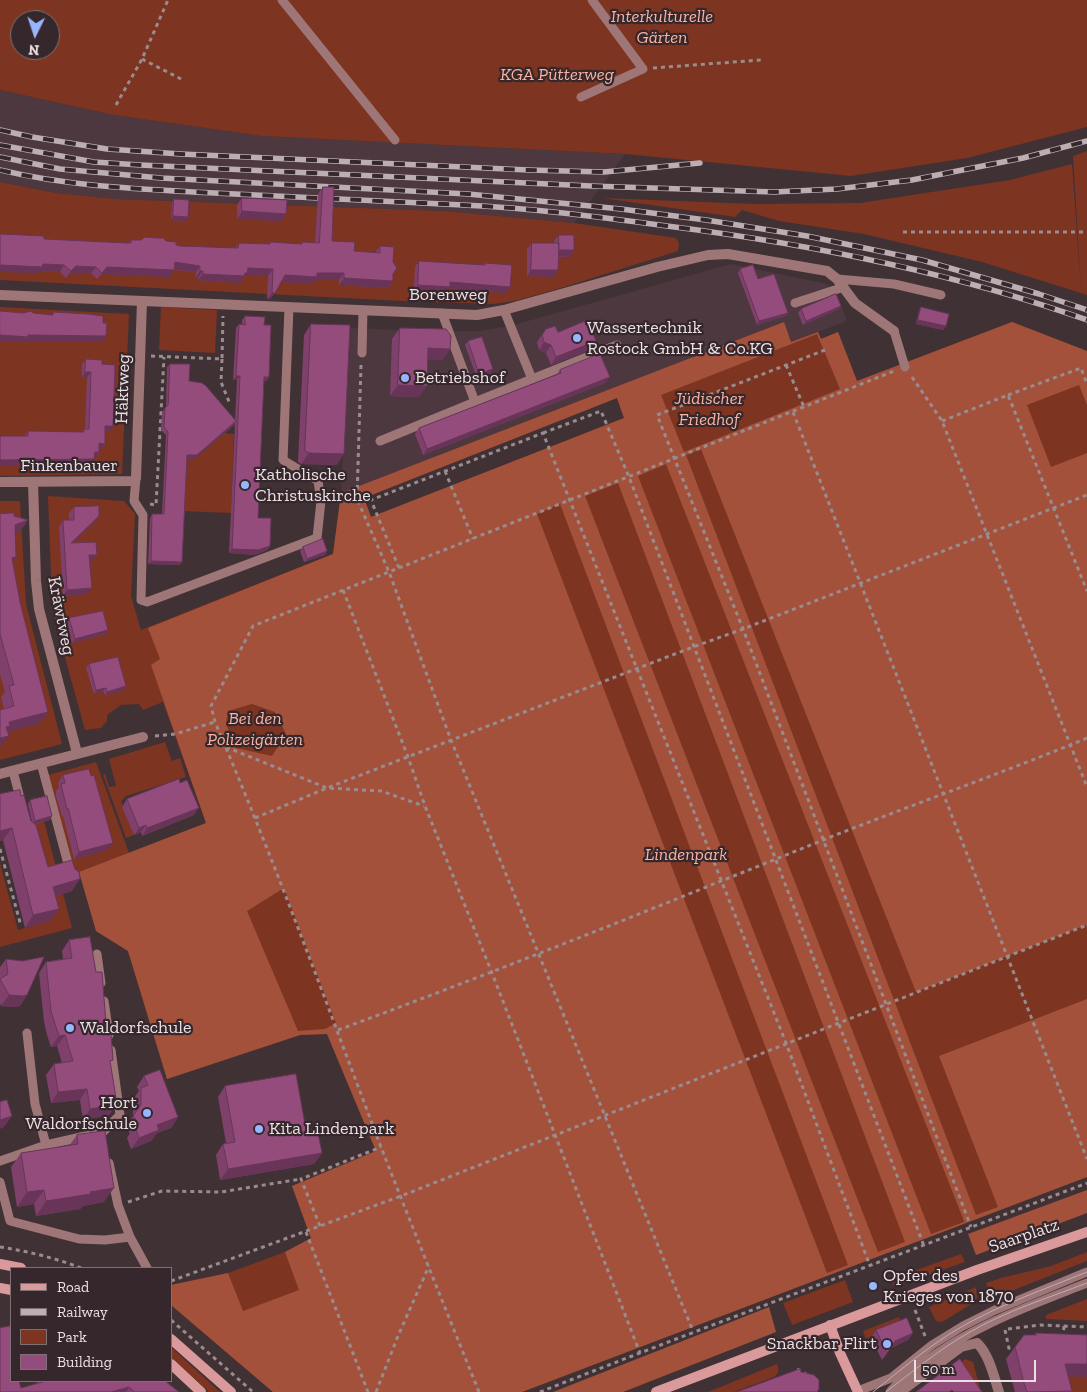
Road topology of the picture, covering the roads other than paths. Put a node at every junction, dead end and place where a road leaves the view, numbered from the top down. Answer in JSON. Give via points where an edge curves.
{"nodes":[{"id":1,"x":282,"y":0,"type":"edge"},
{"id":2,"x":592,"y":0,"type":"edge"},
{"id":3,"x":581,"y":96,"type":"dead end"},
{"id":4,"x":395,"y":140,"type":"dead end"},
{"id":5,"x":837,"y":279,"type":"junction"},
{"id":6,"x":844,"y":287,"type":"junction"},
{"id":7,"x":0,"y":295,"type":"edge"},
{"id":8,"x":941,"y":295,"type":"dead end"},
{"id":9,"x":142,"y":300,"type":"junction"},
{"id":10,"x":795,"y":303,"type":"dead end"},
{"id":11,"x":289,"y":307,"type":"junction"},
{"id":12,"x":363,"y":310,"type":"junction"},
{"id":13,"x":504,"y":310,"type":"junction"},
{"id":14,"x":442,"y":313,"type":"junction"},
{"id":15,"x":894,"y":331,"type":"joint"},
{"id":16,"x":617,"y":345,"type":"dead end"},
{"id":17,"x":362,"y":353,"type":"road end"},
{"id":18,"x":905,"y":367,"type":"road end"},
{"id":19,"x":532,"y":379,"type":"junction"},
{"id":20,"x":475,"y":402,"type":"junction"},
{"id":21,"x":380,"y":441,"type":"dead end"},
{"id":22,"x":136,"y":478,"type":"junction"},
{"id":23,"x":0,"y":482,"type":"edge"},
{"id":24,"x":33,"y":482,"type":"junction"},
{"id":25,"x":143,"y":737,"type":"road end"},
{"id":26,"x":77,"y":754,"type":"junction"},
{"id":27,"x":41,"y":763,"type":"junction"},
{"id":28,"x":13,"y":771,"type":"junction"},
{"id":29,"x":0,"y":774,"type":"edge"},
{"id":30,"x":24,"y":814,"type":"edge"},
{"id":31,"x":72,"y":879,"type":"edge"},
{"id":32,"x":97,"y":954,"type":"dead end"},
{"id":33,"x":27,"y":1034,"type":"dead end"},
{"id":34,"x":105,"y":1141,"type":"junction"},
{"id":35,"x":46,"y":1145,"type":"junction"},
{"id":36,"x":0,"y":1161,"type":"edge"},
{"id":37,"x":0,"y":1182,"type":"edge"},
{"id":38,"x":1087,"y":1232,"type":"edge"},
{"id":39,"x":130,"y":1237,"type":"junction"},
{"id":40,"x":0,"y":1264,"type":"edge"},
{"id":41,"x":16,"y":1267,"type":"edge"},
{"id":42,"x":146,"y":1267,"type":"edge"},
{"id":43,"x":1087,"y":1272,"type":"edge"},
{"id":44,"x":1087,"y":1283,"type":"edge"},
{"id":45,"x":830,"y":1324,"type":"junction"},
{"id":46,"x":172,"y":1340,"type":"edge"},
{"id":47,"x":172,"y":1365,"type":"edge"},
{"id":48,"x":201,"y":1392,"type":"edge"},
{"id":49,"x":231,"y":1392,"type":"edge"},
{"id":50,"x":656,"y":1392,"type":"edge"},
{"id":51,"x":858,"y":1392,"type":"edge"},
{"id":52,"x":890,"y":1392,"type":"edge"},
{"id":53,"x":900,"y":1392,"type":"edge"},
{"id":54,"x":999,"y":1392,"type":"edge"}],
"edges":[{"from":1,"to":4,"type":"lane"},
{"from":2,"to":3,"type":"lane","via":[[643,69]]},
{"from":5,"to":6,"type":"street","name":"Borenweg"},
{"from":5,"to":8,"type":"lane","via":[[894,284]]},
{"from":5,"to":13,"type":"street","name":"Borenweg","via":[[827,271],[728,254],[708,255]]},
{"from":6,"to":10,"type":"lane"},
{"from":6,"to":15,"type":"street","name":"Borenweg","via":[[855,303]]},
{"from":7,"to":9,"type":"street","name":"Borenweg"},
{"from":9,"to":11,"type":"street","name":"Borenweg"},
{"from":9,"to":22,"type":"street","name":"Häktweg"},
{"from":11,"to":12,"type":"street","name":"Borenweg"},
{"from":11,"to":22,"type":"lane","via":[[283,460],[318,481],[321,501],[317,538],[147,602],[141,600],[143,515],[134,501]]},
{"from":12,"to":14,"type":"street","name":"Borenweg"},
{"from":12,"to":17,"type":"lane"},
{"from":13,"to":14,"type":"street","name":"Borenweg","via":[[477,315]]},
{"from":13,"to":19,"type":"lane"},
{"from":14,"to":20,"type":"lane"},
{"from":15,"to":18,"type":"lane"},
{"from":16,"to":19,"type":"lane"},
{"from":19,"to":20,"type":"lane"},
{"from":20,"to":21,"type":"lane"},
{"from":22,"to":24,"type":"street","name":"Finkenbauer","via":[[130,482]]},
{"from":23,"to":24,"type":"street","name":"Finkenbauer"},
{"from":24,"to":26,"type":"street","name":"Kräwtweg","via":[[39,608]]},
{"from":25,"to":26,"type":"street"},
{"from":26,"to":27,"type":"street"},
{"from":27,"to":28,"type":"street"},
{"from":27,"to":31,"type":"lane"},
{"from":28,"to":29,"type":"street"},
{"from":28,"to":30,"type":"lane"},
{"from":32,"to":34,"type":"lane","via":[[120,1115]]},
{"from":33,"to":35,"type":"lane","via":[[35,1104]]},
{"from":34,"to":35,"type":"lane"},
{"from":34,"to":39,"type":"lane","via":[[118,1205]]},
{"from":35,"to":36,"type":"lane"},
{"from":37,"to":39,"type":"lane","via":[[10,1221],[79,1239]]},
{"from":38,"to":45,"type":"main road","name":"Saarplatz"},
{"from":39,"to":42,"type":"lane"},
{"from":40,"to":41,"type":"main road"},
{"from":43,"to":51,"type":"lane","via":[[963,1326],[932,1345],[891,1378]]},
{"from":44,"to":52,"type":"lane","via":[[972,1331],[938,1352]]},
{"from":45,"to":50,"type":"main road","name":"Saarplatz"},
{"from":45,"to":51,"type":"main road"},
{"from":46,"to":49,"type":"main road"},
{"from":47,"to":48,"type":"main road"},
{"from":53,"to":54,"type":"street","via":[[962,1347],[977,1343],[991,1367]]}]}
